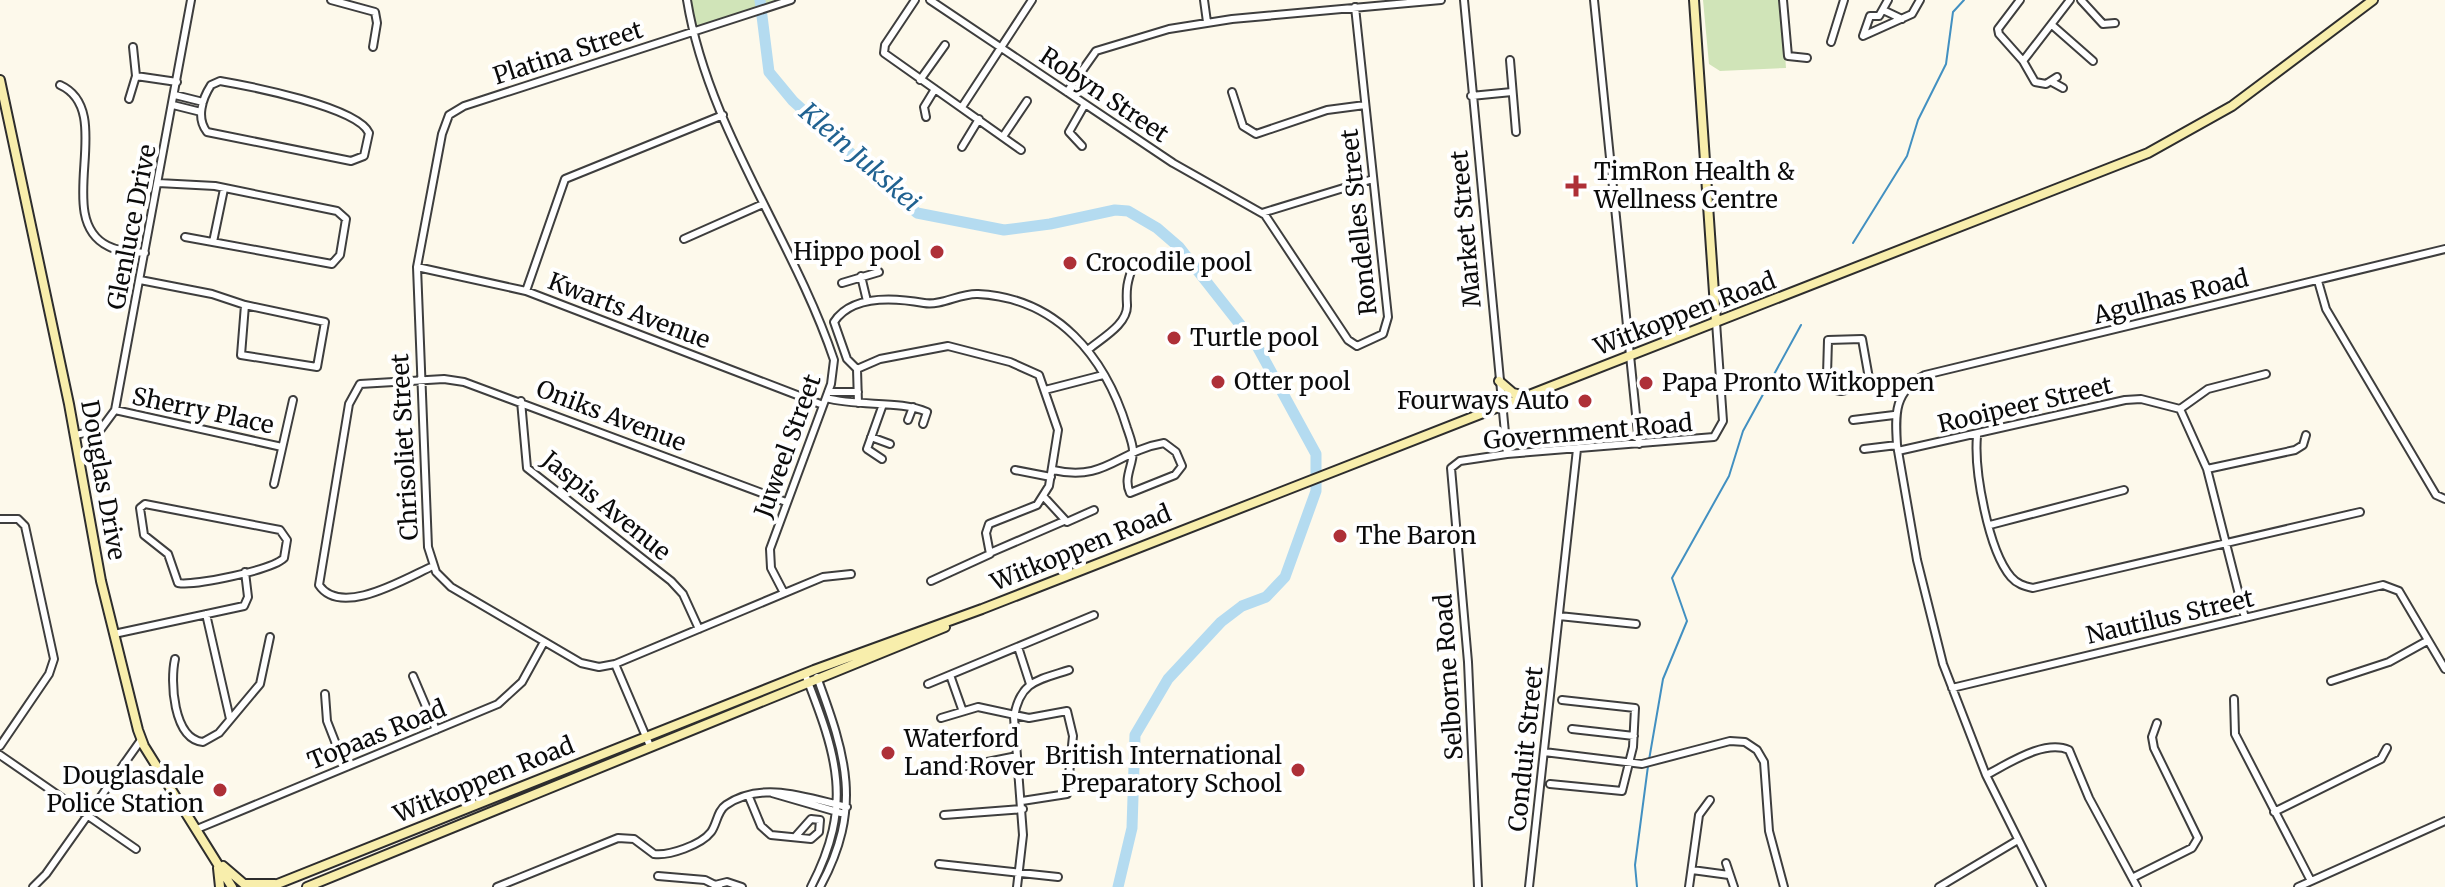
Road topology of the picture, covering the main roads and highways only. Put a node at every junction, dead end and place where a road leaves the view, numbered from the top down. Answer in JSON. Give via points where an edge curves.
{"nodes":[{"id":1,"x":1694,"y":0,"type":"edge"},
{"id":2,"x":2373,"y":0,"type":"edge"},
{"id":3,"x":0,"y":80,"type":"edge"},
{"id":4,"x":1716,"y":322,"type":"junction"},
{"id":5,"x":1499,"y":381,"type":"road end"},
{"id":6,"x":1527,"y":396,"type":"junction"},
{"id":7,"x":811,"y":676,"type":"junction"},
{"id":8,"x":218,"y":864,"type":"junction"},
{"id":9,"x":274,"y":885,"type":"edge"},
{"id":10,"x":222,"y":887,"type":"edge"},
{"id":11,"x":232,"y":887,"type":"edge"},
{"id":12,"x":307,"y":887,"type":"edge"}],
"edges":[{"from":1,"to":4,"type":"main road"},
{"from":2,"to":4,"type":"main road","name":"Witkoppen Road","via":[[2232,106],[2154,150]]},
{"from":3,"to":8,"type":"main road","name":"Douglas Drive","via":[[114,634],[141,740]]},
{"from":4,"to":6,"type":"main road","name":"Witkoppen Road"},
{"from":5,"to":6,"type":"main road"},
{"from":6,"to":7,"type":"main road","name":"Witkoppen Road","via":[[982,609],[897,649]]},
{"from":7,"to":9,"type":"main road","name":"Witkoppen Road"},
{"from":7,"to":12,"type":"main road","name":"Witkoppen Road"},
{"from":8,"to":9,"type":"main road","via":[[244,884]]},
{"from":8,"to":10,"type":"main road"},
{"from":8,"to":11,"type":"main road","name":"Douglas Drive"}]}
